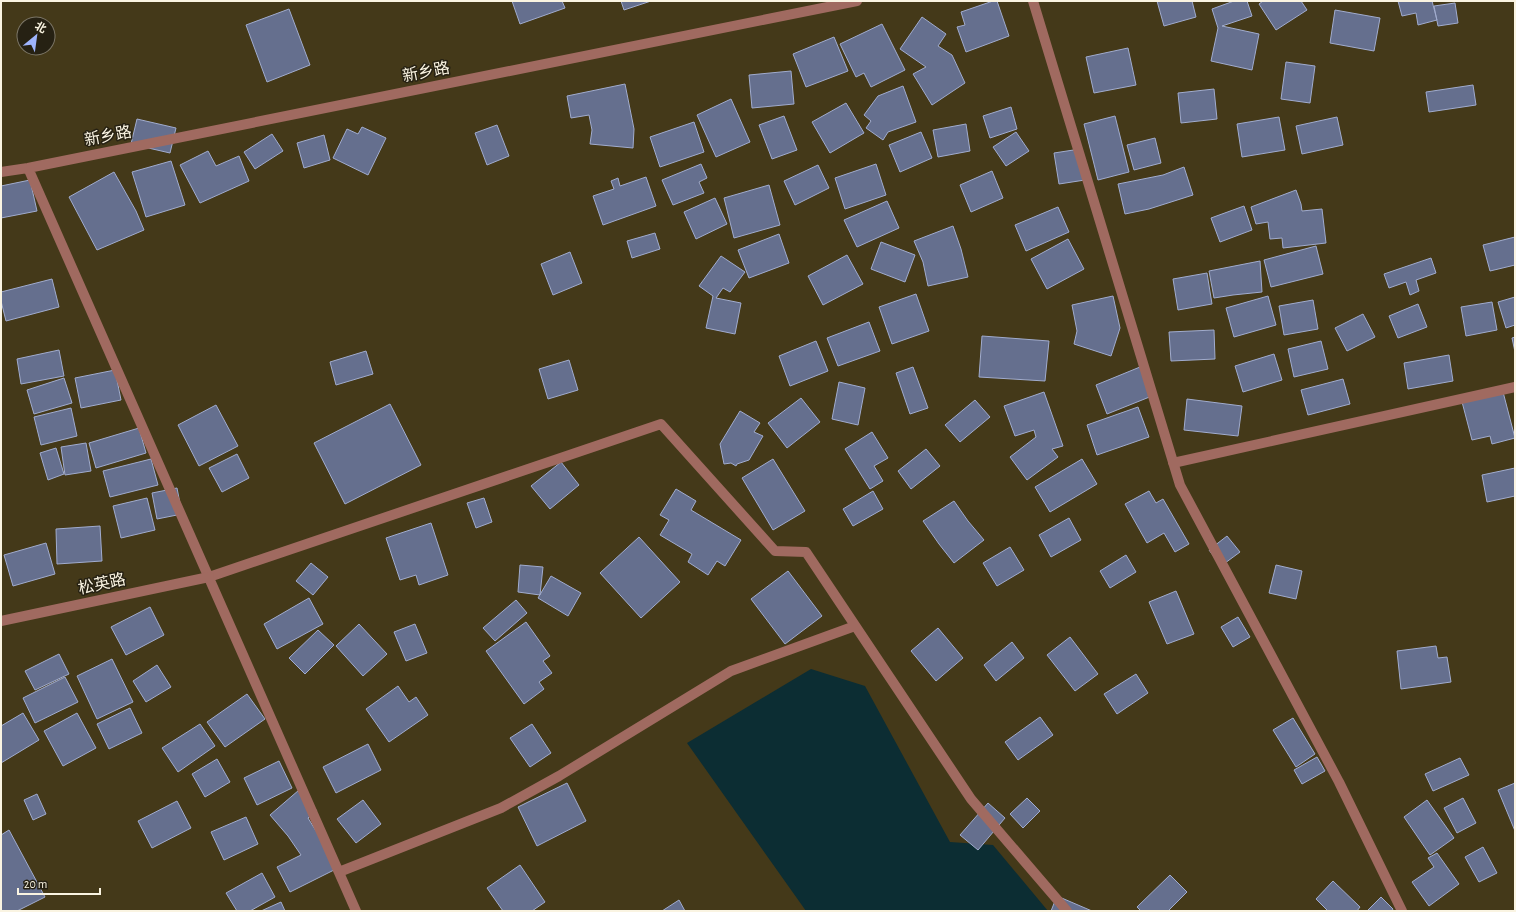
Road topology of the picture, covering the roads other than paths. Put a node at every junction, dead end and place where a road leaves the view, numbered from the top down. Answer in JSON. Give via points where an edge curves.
{"nodes":[{"id":1,"x":857,"y":1,"type":"edge"},
{"id":2,"x":1033,"y":1,"type":"edge"},
{"id":3,"x":28,"y":168,"type":"junction"},
{"id":4,"x":1,"y":172,"type":"edge"},
{"id":5,"x":1515,"y":387,"type":"edge"},
{"id":6,"x":1173,"y":463,"type":"junction"},
{"id":7,"x":209,"y":577,"type":"junction"},
{"id":8,"x":1,"y":621,"type":"edge"},
{"id":9,"x":855,"y":626,"type":"junction"},
{"id":10,"x":338,"y":872,"type":"junction"},
{"id":11,"x":356,"y":911,"type":"edge"},
{"id":12,"x":1067,"y":911,"type":"edge"},
{"id":13,"x":1402,"y":911,"type":"edge"}],
"edges":[{"from":1,"to":3,"type":"street","name":"新乡路"},
{"from":2,"to":6,"type":"street"},
{"from":3,"to":4,"type":"street","name":"新乡路"},
{"from":3,"to":7,"type":"street"},
{"from":5,"to":6,"type":"street"},
{"from":6,"to":13,"type":"street","via":[[1180,485],[1339,782]]},
{"from":7,"to":8,"type":"street","name":"松英路"},
{"from":7,"to":9,"type":"street","name":"松英路","via":[[661,424],[775,551],[806,552]]},
{"from":7,"to":10,"type":"street"},
{"from":9,"to":10,"type":"street","via":[[731,670],[559,776],[501,808]]},
{"from":9,"to":12,"type":"street","via":[[971,799]]},
{"from":10,"to":11,"type":"street"}]}
